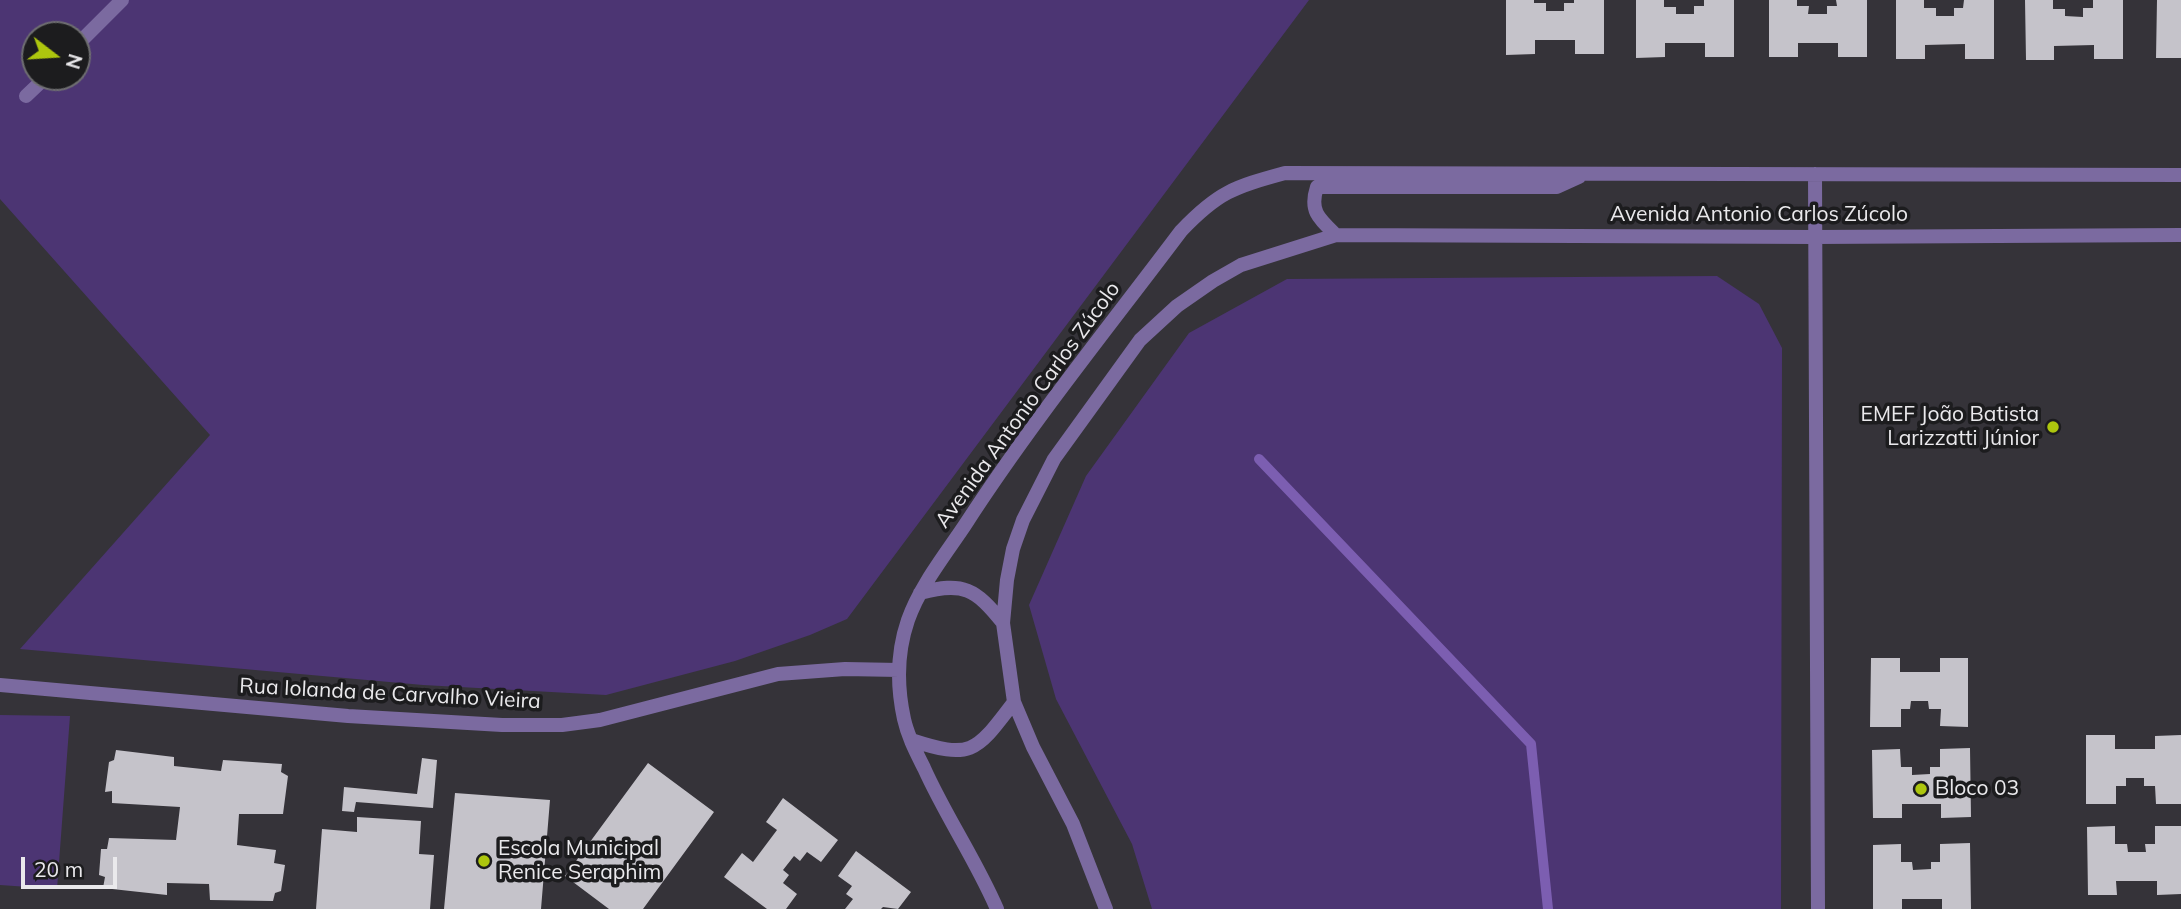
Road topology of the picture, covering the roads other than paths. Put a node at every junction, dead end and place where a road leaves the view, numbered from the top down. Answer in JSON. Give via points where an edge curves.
{"nodes":[{"id":1,"x":122,"y":0,"type":"edge"},
{"id":2,"x":91,"y":31,"type":"edge"},
{"id":3,"x":31,"y":91,"type":"edge"},
{"id":4,"x":26,"y":96,"type":"dead end"},
{"id":5,"x":1583,"y":174,"type":"junction"},
{"id":6,"x":1815,"y":174,"type":"junction"},
{"id":7,"x":2181,"y":174,"type":"edge"},
{"id":8,"x":1336,"y":235,"type":"junction"},
{"id":9,"x":2181,"y":235,"type":"edge"},
{"id":10,"x":1815,"y":237,"type":"junction"},
{"id":11,"x":920,"y":593,"type":"junction"},
{"id":12,"x":1003,"y":623,"type":"junction"},
{"id":13,"x":899,"y":670,"type":"junction"},
{"id":14,"x":0,"y":685,"type":"edge"},
{"id":15,"x":24,"y":687,"type":"junction"},
{"id":16,"x":0,"y":691,"type":"edge"},
{"id":17,"x":1014,"y":702,"type":"junction"},
{"id":18,"x":911,"y":740,"type":"junction"},
{"id":19,"x":991,"y":905,"type":"edge"},
{"id":20,"x":1106,"y":909,"type":"edge"},
{"id":21,"x":1818,"y":909,"type":"edge"}],
"edges":[{"from":1,"to":2,"type":"street"},
{"from":3,"to":4,"type":"street"},
{"from":5,"to":6,"type":"street","name":"Avenida Antonio Carlos Zúcolo"},
{"from":5,"to":8,"type":"street","name":"Avenida Antonio Carlos Zúcolo","via":[[1557,187],[1317,187],[1315,208]]},
{"from":5,"to":11,"type":"street","name":"Avenida Antonio Carlos Zúcolo","via":[[1284,173],[1222,194],[1181,231],[998,474]]},
{"from":6,"to":7,"type":"street","name":"Avenida Antonio Carlos Zúcolo"},
{"from":6,"to":10,"type":"street"},
{"from":8,"to":10,"type":"street","name":"Avenida Antonio Carlos Zúcolo"},
{"from":8,"to":12,"type":"street","name":"Avenida Antonio Carlos Zúcolo","via":[[1241,265],[1177,306],[1140,340],[1054,460],[1023,520],[1011,560]]},
{"from":9,"to":10,"type":"street","name":"Avenida Antonio Carlos Zúcolo"},
{"from":10,"to":21,"type":"street"},
{"from":11,"to":12,"type":"street","via":[[958,587],[972,591]]},
{"from":11,"to":13,"type":"street","via":[[902,642]]},
{"from":12,"to":17,"type":"street"},
{"from":13,"to":15,"type":"street","name":"Rua Iolanda de Carvalho Vieira","via":[[778,674],[600,720],[562,725],[348,716]]},
{"from":13,"to":18,"type":"street","via":[[901,703]]},
{"from":14,"to":15,"type":"street","name":"Rua Iolanda de Carvalho Vieira"},
{"from":15,"to":16,"type":"street"},
{"from":17,"to":18,"type":"street","via":[[979,743],[966,750],[954,752]]},
{"from":17,"to":20,"type":"street","via":[[1073,824]]},
{"from":18,"to":19,"type":"street","via":[[940,804],[968,849]]}]}
